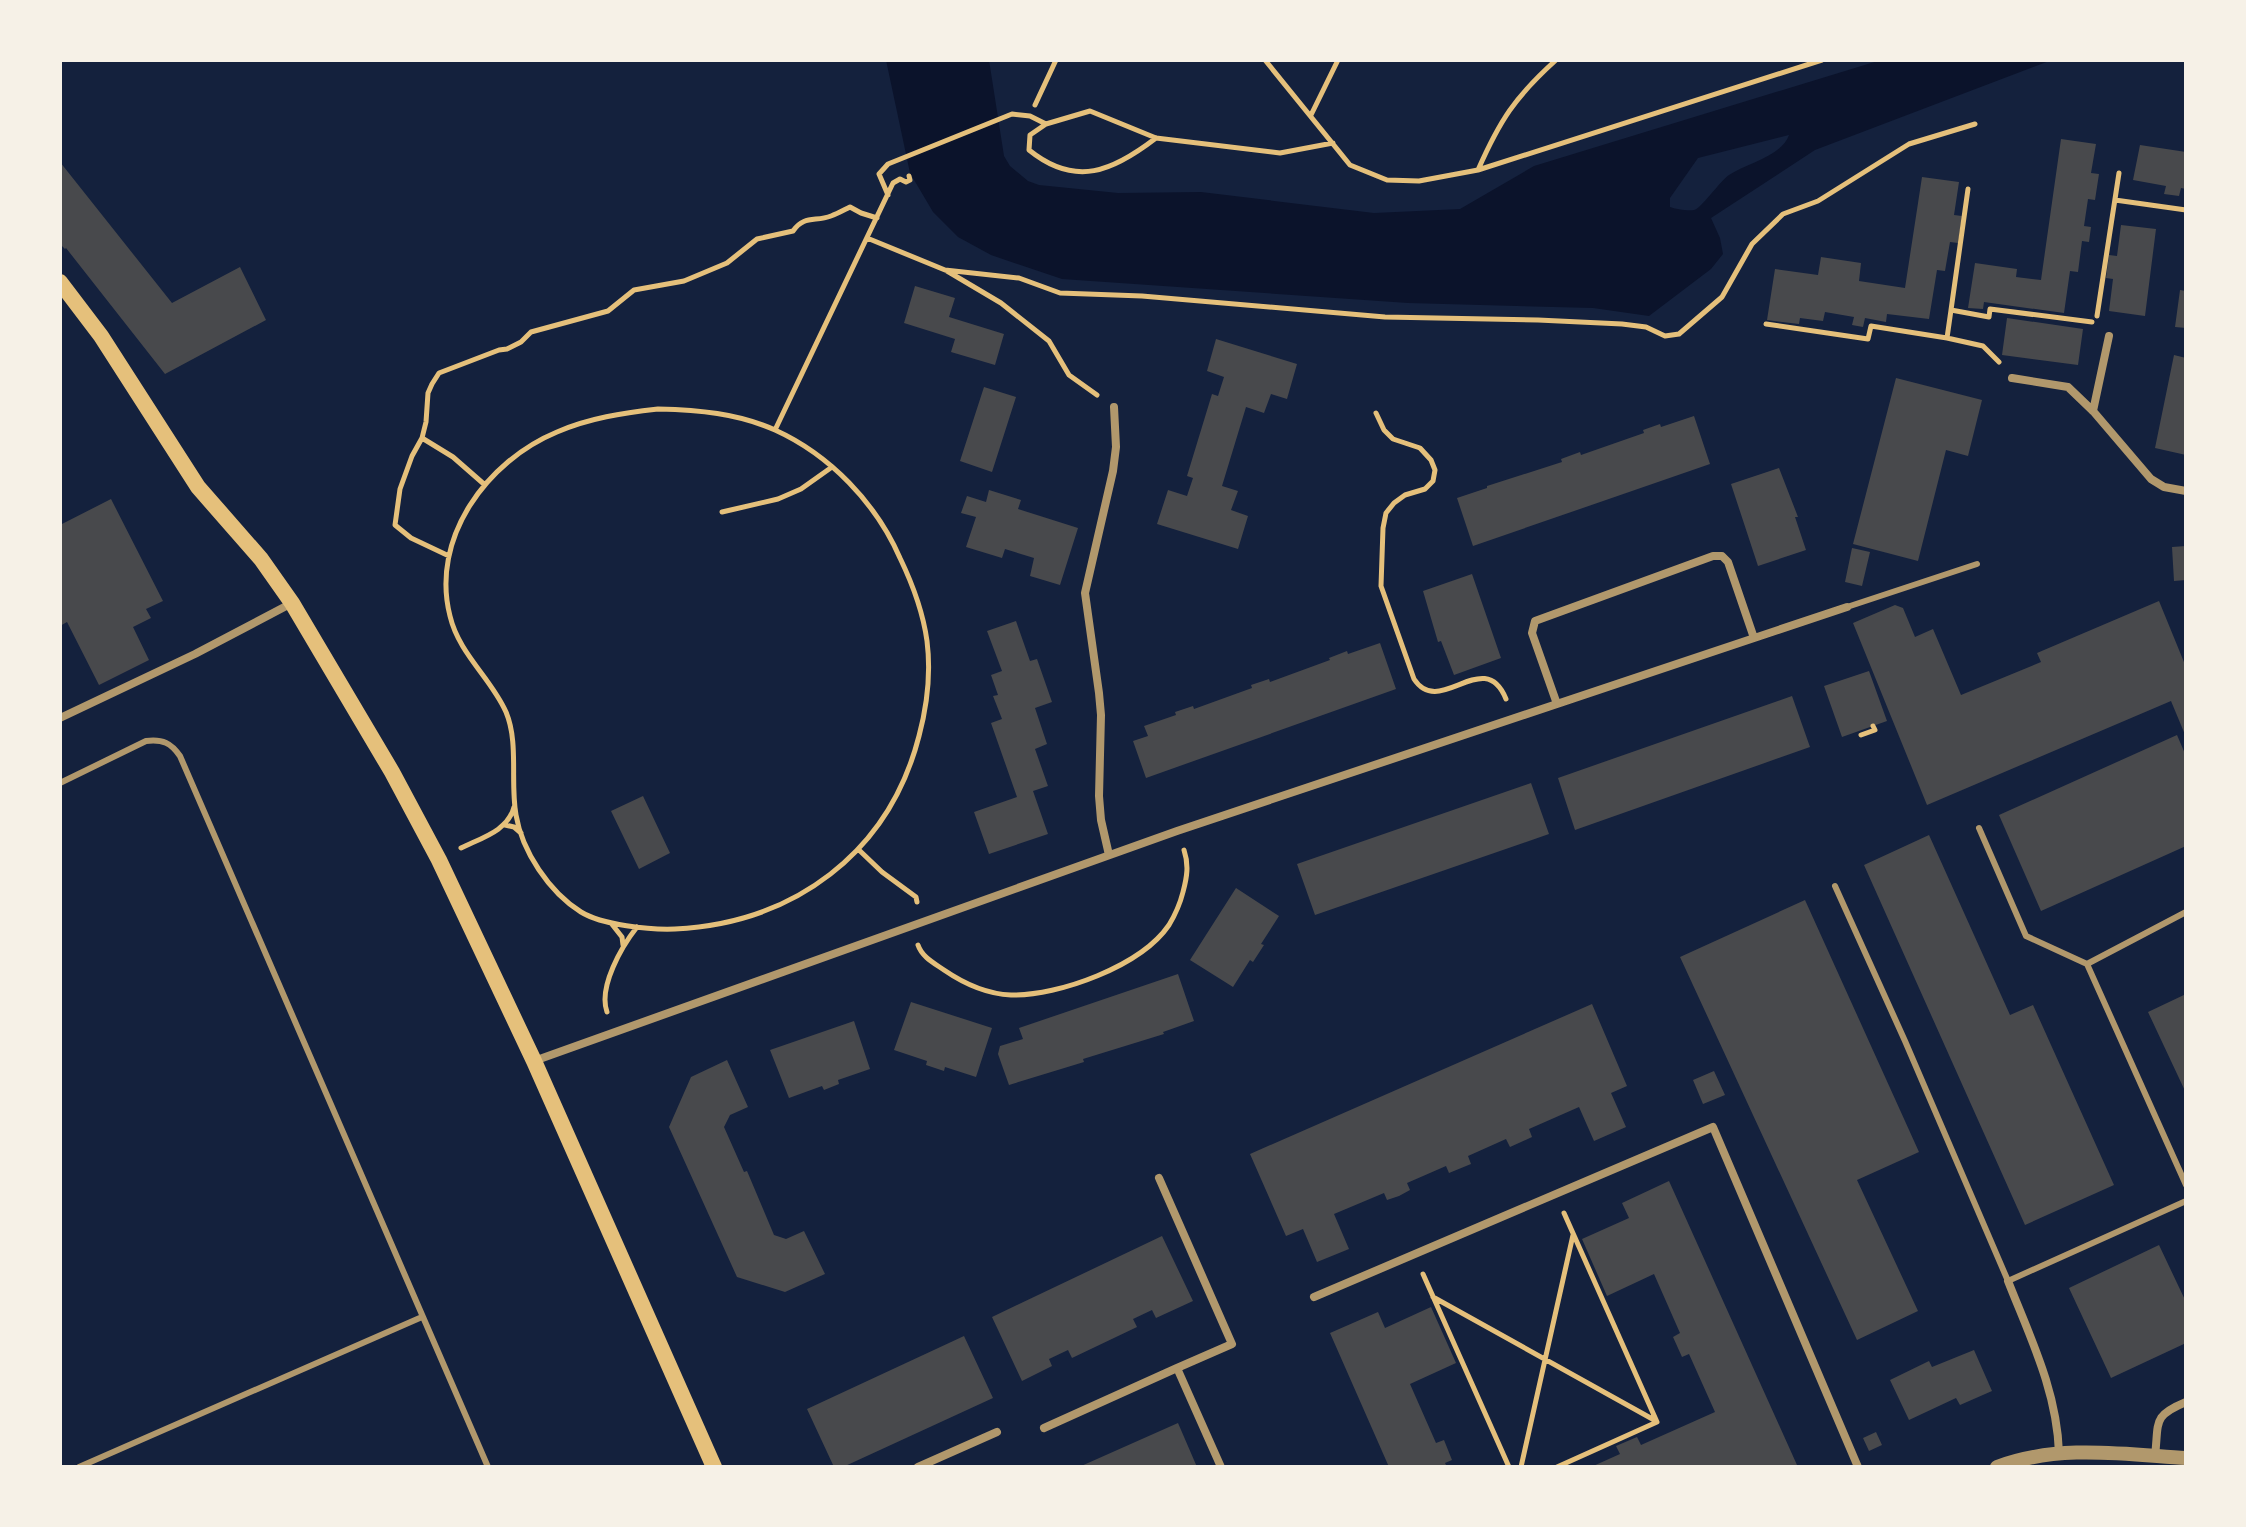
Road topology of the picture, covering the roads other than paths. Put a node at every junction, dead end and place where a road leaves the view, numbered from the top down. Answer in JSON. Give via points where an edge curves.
{"nodes":[{"id":1,"x":60,"y":282,"type":"edge"},
{"id":2,"x":2108,"y":338,"type":"road end"},
{"id":3,"x":2012,"y":378,"type":"road end"},
{"id":4,"x":1114,"y":407,"type":"road end"},
{"id":5,"x":2093,"y":411,"type":"junction"},
{"id":6,"x":2186,"y":491,"type":"edge"},
{"id":7,"x":1977,"y":564,"type":"dead end"},
{"id":8,"x":292,"y":603,"type":"junction"},
{"id":9,"x":1847,"y":607,"type":"joint"},
{"id":10,"x":1754,"y":638,"type":"junction"},
{"id":11,"x":1557,"y":704,"type":"junction"},
{"id":12,"x":60,"y":718,"type":"edge"},
{"id":13,"x":60,"y":783,"type":"edge"},
{"id":14,"x":1979,"y":828,"type":"dead end"},
{"id":15,"x":1109,"y":855,"type":"junction"},
{"id":16,"x":1835,"y":886,"type":"dead end"},
{"id":17,"x":2186,"y":912,"type":"edge"},
{"id":18,"x":2087,"y":964,"type":"junction"},
{"id":19,"x":534,"y":1061,"type":"junction"},
{"id":20,"x":1159,"y":1178,"type":"dead end"},
{"id":21,"x":2186,"y":1185,"type":"edge"},
{"id":22,"x":2186,"y":1201,"type":"edge"},
{"id":23,"x":2008,"y":1281,"type":"junction"},
{"id":24,"x":1314,"y":1297,"type":"dead end"},
{"id":25,"x":422,"y":1317,"type":"junction"},
{"id":26,"x":1177,"y":1368,"type":"junction"},
{"id":27,"x":2186,"y":1402,"type":"edge"},
{"id":28,"x":1044,"y":1428,"type":"dead end"},
{"id":29,"x":997,"y":1432,"type":"dead end"},
{"id":30,"x":2059,"y":1453,"type":"junction"},
{"id":31,"x":2155,"y":1456,"type":"junction"},
{"id":32,"x":2186,"y":1458,"type":"edge"},
{"id":33,"x":79,"y":1467,"type":"edge"},
{"id":34,"x":488,"y":1467,"type":"edge"},
{"id":35,"x":714,"y":1467,"type":"edge"},
{"id":36,"x":918,"y":1467,"type":"edge"},
{"id":37,"x":1221,"y":1467,"type":"edge"},
{"id":38,"x":1858,"y":1467,"type":"edge"},
{"id":39,"x":1997,"y":1467,"type":"edge"}],
"edges":[{"from":1,"to":8,"type":"main road","via":[[198,487]]},
{"from":2,"to":5,"type":"street"},
{"from":3,"to":5,"type":"street","via":[[2068,387]]},
{"from":4,"to":15,"type":"street","via":[[1113,471],[1085,593],[1099,693],[1099,796]]},
{"from":5,"to":6,"type":"street","via":[[2151,479]]},
{"from":7,"to":9,"type":"lane"},
{"from":8,"to":12,"type":"street"},
{"from":8,"to":19,"type":"main road","via":[[439,860]]},
{"from":9,"to":10,"type":"street"},
{"from":10,"to":11,"type":"street"},
{"from":10,"to":11,"type":"street","via":[[1728,562],[1713,556],[1535,621],[1532,633]]},
{"from":11,"to":15,"type":"street"},
{"from":13,"to":25,"type":"lane","via":[[146,741],[172,745],[180,756]]},
{"from":14,"to":18,"type":"lane","via":[[2026,936]]},
{"from":15,"to":19,"type":"street"},
{"from":16,"to":23,"type":"lane"},
{"from":17,"to":18,"type":"lane"},
{"from":18,"to":21,"type":"lane"},
{"from":19,"to":35,"type":"main road"},
{"from":20,"to":26,"type":"street","via":[[1232,1344]]},
{"from":22,"to":23,"type":"lane"},
{"from":23,"to":30,"type":"street","via":[[2052,1398]]},
{"from":24,"to":38,"type":"street","via":[[1713,1127]]},
{"from":25,"to":33,"type":"lane"},
{"from":25,"to":34,"type":"lane"},
{"from":26,"to":28,"type":"street"},
{"from":26,"to":37,"type":"street"},
{"from":27,"to":31,"type":"street","via":[[2161,1416]]},
{"from":29,"to":36,"type":"street"},
{"from":30,"to":31,"type":"street"},
{"from":30,"to":39,"type":"street"},
{"from":31,"to":32,"type":"street"}]}
